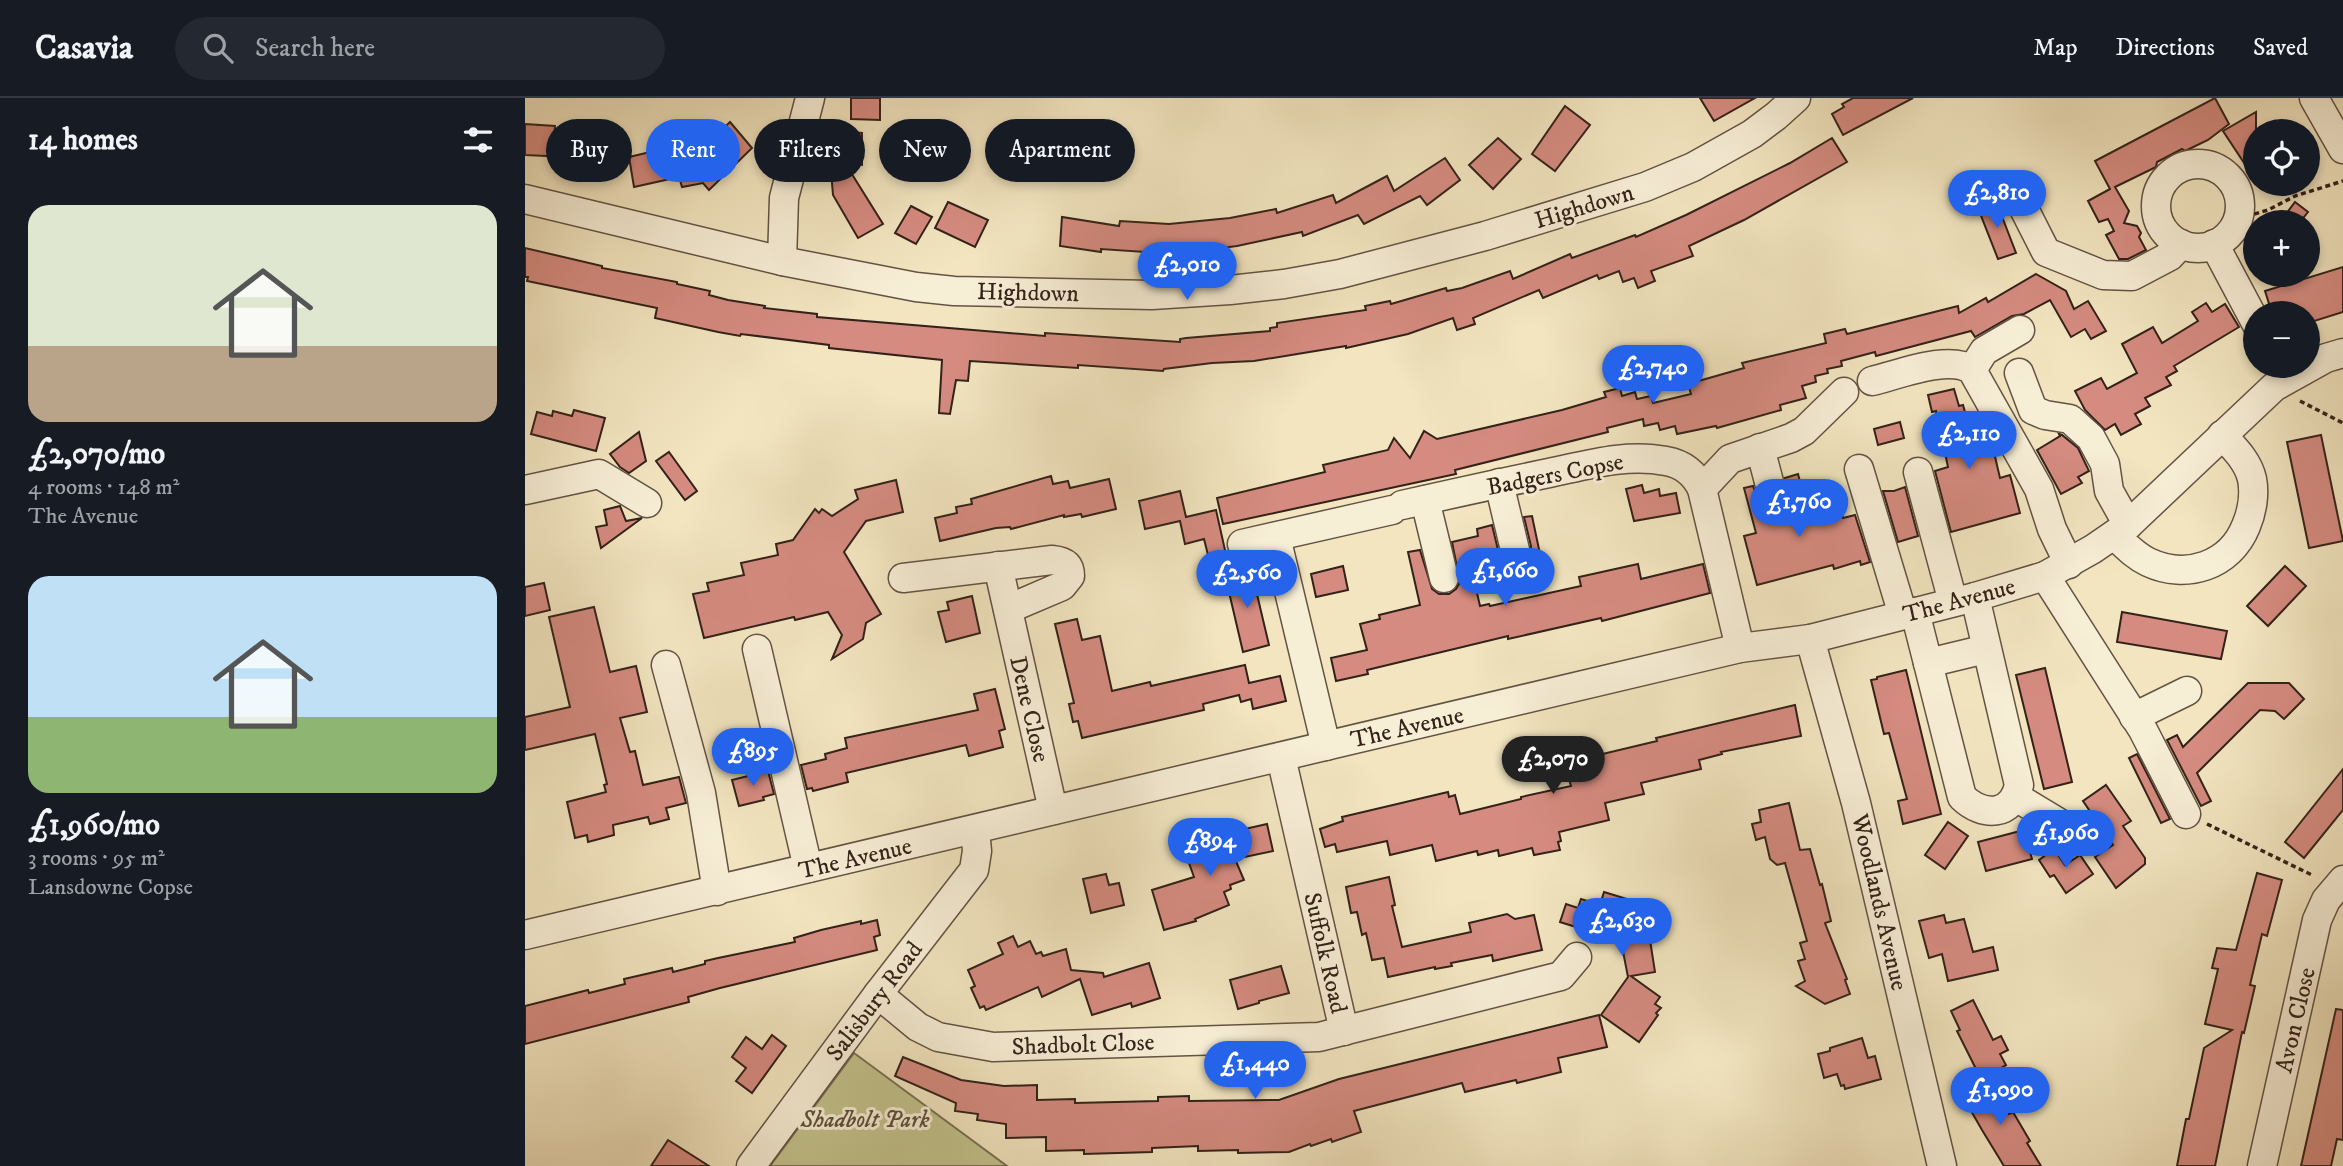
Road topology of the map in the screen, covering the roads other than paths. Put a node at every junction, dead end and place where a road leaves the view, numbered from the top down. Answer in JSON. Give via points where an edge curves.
{"nodes":[{"id":1,"x":810,"y":98,"type":"edge"},
{"id":2,"x":1796,"y":98,"type":"edge"},
{"id":3,"x":2314,"y":98,"type":"edge"},
{"id":4,"x":2343,"y":149,"type":"edge"},
{"id":5,"x":2015,"y":191,"type":"dead end"},
{"id":6,"x":525,"y":199,"type":"edge"},
{"id":7,"x":2181,"y":244,"type":"junction"},
{"id":8,"x":2214,"y":244,"type":"junction"},
{"id":9,"x":782,"y":261,"type":"junction"},
{"id":10,"x":2244,"y":301,"type":"edge"},
{"id":11,"x":2020,"y":331,"type":"dead end"},
{"id":12,"x":2343,"y":353,"type":"edge"},
{"id":13,"x":2320,"y":361,"type":"edge"},
{"id":14,"x":1972,"y":370,"type":"junction"},
{"id":15,"x":2019,"y":373,"type":"dead end"},
{"id":16,"x":2280,"y":378,"type":"edge"},
{"id":17,"x":1872,"y":381,"type":"dead end"},
{"id":18,"x":1844,"y":392,"type":"dead end"},
{"id":19,"x":2222,"y":435,"type":"junction"},
{"id":20,"x":1760,"y":448,"type":"junction"},
{"id":21,"x":1859,"y":469,"type":"dead end"},
{"id":22,"x":1918,"y":472,"type":"dead end"},
{"id":23,"x":1499,"y":483,"type":"junction"},
{"id":24,"x":1702,"y":489,"type":"junction"},
{"id":25,"x":525,"y":490,"type":"edge"},
{"id":26,"x":1773,"y":497,"type":"dead end"},
{"id":27,"x":647,"y":503,"type":"dead end"},
{"id":28,"x":1406,"y":505,"type":"junction"},
{"id":29,"x":2121,"y":530,"type":"junction"},
{"id":30,"x":1276,"y":537,"type":"junction"},
{"id":31,"x":1242,"y":544,"type":"dead end"},
{"id":32,"x":1514,"y":550,"type":"dead end"},
{"id":33,"x":998,"y":566,"type":"junction"},
{"id":34,"x":2057,"y":570,"type":"junction"},
{"id":35,"x":903,"y":578,"type":"dead end"},
{"id":36,"x":1444,"y":578,"type":"dead end"},
{"id":37,"x":1964,"y":600,"type":"junction"},
{"id":38,"x":1008,"y":609,"type":"junction"},
{"id":39,"x":1909,"y":614,"type":"junction"},
{"id":40,"x":1810,"y":639,"type":"junction"},
{"id":41,"x":1740,"y":648,"type":"junction"},
{"id":42,"x":757,"y":649,"type":"dead end"},
{"id":43,"x":1986,"y":649,"type":"junction"},
{"id":44,"x":1928,"y":663,"type":"junction"},
{"id":45,"x":666,"y":665,"type":"dead end"},
{"id":46,"x":2187,"y":691,"type":"dead end"},
{"id":47,"x":2134,"y":718,"type":"junction"},
{"id":48,"x":1326,"y":746,"type":"junction"},
{"id":49,"x":1280,"y":757,"type":"junction"},
{"id":50,"x":2016,"y":797,"type":"junction"},
{"id":51,"x":1053,"y":810,"type":"junction"},
{"id":52,"x":2186,"y":814,"type":"road end"},
{"id":53,"x":975,"y":830,"type":"junction"},
{"id":54,"x":2084,"y":838,"type":"dead end"},
{"id":55,"x":808,"y":868,"type":"junction"},
{"id":56,"x":2340,"y":884,"type":"edge"},
{"id":57,"x":717,"y":891,"type":"junction"},
{"id":58,"x":525,"y":936,"type":"edge"},
{"id":59,"x":1577,"y":957,"type":"dead end"},
{"id":60,"x":878,"y":994,"type":"junction"},
{"id":61,"x":1344,"y":1031,"type":"junction"},
{"id":62,"x":751,"y":1166,"type":"edge"},
{"id":63,"x":1942,"y":1166,"type":"edge"},
{"id":64,"x":2262,"y":1166,"type":"edge"}],
"edges":[{"from":1,"to":9,"type":"street","via":[[784,198]]},
{"from":2,"to":9,"type":"street","name":"Highdown","via":[[1752,134],[1645,187],[1485,236],[1284,284],[1152,295],[954,291]]},
{"from":3,"to":4,"type":"street"},
{"from":5,"to":7,"type":"street","via":[[2046,252],[2103,275],[2132,276],[2170,256]]},
{"from":6,"to":9,"type":"street","name":"Highdown"},
{"from":7,"to":8,"type":"street","via":[[2194,248]]},
{"from":7,"to":8,"type":"street","via":[[2161,226],[2156,200],[2168,176],[2192,165],[2205,165],[2229,179],[2238,198],[2238,219]]},
{"from":8,"to":10,"type":"street"},
{"from":11,"to":14,"type":"street","via":[[1984,351]]},
{"from":12,"to":13,"type":"street","name":"The Avenue"},
{"from":14,"to":17,"type":"street","via":[[1959,363],[1944,364]]},
{"from":14,"to":34,"type":"street","via":[[2039,489],[2052,529]]},
{"from":15,"to":29,"type":"street","via":[[2033,410],[2070,419],[2091,438],[2105,464]]},
{"from":16,"to":19,"type":"street","name":"The Avenue"},
{"from":18,"to":20,"type":"street","via":[[1804,431]]},
{"from":19,"to":29,"type":"street","name":"The Avenue"},
{"from":19,"to":29,"type":"street","via":[[2245,462],[2252,479],[2248,521],[2233,549],[2202,567],[2167,568],[2142,558]]},
{"from":20,"to":24,"type":"street","via":[[1730,459]]},
{"from":20,"to":26,"type":"street"},
{"from":21,"to":39,"type":"street"},
{"from":22,"to":37,"type":"street"},
{"from":23,"to":24,"type":"street","name":"Badgers Copse","via":[[1604,461],[1650,458],[1684,468]]},
{"from":23,"to":28,"type":"street","name":"Badgers Copse"},
{"from":23,"to":32,"type":"street"},
{"from":24,"to":41,"type":"street"},
{"from":25,"to":27,"type":"street","via":[[599,474]]},
{"from":28,"to":30,"type":"street","name":"Badgers Copse"},
{"from":28,"to":36,"type":"street"},
{"from":29,"to":34,"type":"street","name":"The Avenue"},
{"from":30,"to":31,"type":"street","name":"Badgers Copse"},
{"from":30,"to":48,"type":"street"},
{"from":33,"to":35,"type":"street"},
{"from":33,"to":38,"type":"street","name":"Dene Close"},
{"from":33,"to":38,"type":"street","via":[[1052,560],[1062,561],[1070,571],[1062,586]]},
{"from":34,"to":37,"type":"street","name":"The Avenue"},
{"from":34,"to":47,"type":"street"},
{"from":37,"to":39,"type":"street","name":"The Avenue"},
{"from":37,"to":43,"type":"street"},
{"from":38,"to":51,"type":"street","name":"Dene Close"},
{"from":39,"to":40,"type":"street","name":"The Avenue"},
{"from":39,"to":44,"type":"street"},
{"from":40,"to":41,"type":"street","name":"The Avenue"},
{"from":40,"to":63,"type":"street","name":"Woodlands Avenue","via":[[1856,803]]},
{"from":41,"to":48,"type":"street","name":"The Avenue"},
{"from":42,"to":55,"type":"street"},
{"from":43,"to":44,"type":"street"},
{"from":43,"to":50,"type":"street","via":[[2019,785]]},
{"from":44,"to":50,"type":"street","via":[[1962,797],[1972,807],[1988,812],[2007,807]]},
{"from":45,"to":57,"type":"street","via":[[701,793]]},
{"from":46,"to":47,"type":"street"},
{"from":47,"to":52,"type":"street"},
{"from":48,"to":49,"type":"street","name":"The Avenue"},
{"from":49,"to":51,"type":"street","name":"The Avenue"},
{"from":49,"to":61,"type":"street","name":"Suffolk Road"},
{"from":50,"to":54,"type":"street"},
{"from":51,"to":53,"type":"street","name":"The Avenue"},
{"from":53,"to":55,"type":"street","name":"The Avenue"},
{"from":53,"to":60,"type":"street","name":"Salisbury Road","via":[[974,870]]},
{"from":55,"to":57,"type":"street","name":"The Avenue"},
{"from":56,"to":64,"type":"street","name":"Avon Close","via":[[2317,920]]},
{"from":57,"to":58,"type":"street","name":"The Avenue"},
{"from":59,"to":61,"type":"street","name":"Suffolk Road","via":[[1561,976]]},
{"from":60,"to":61,"type":"street","name":"Shadbolt Close","via":[[918,1027],[938,1037],[993,1047],[1319,1037]]},
{"from":60,"to":62,"type":"street","name":"Salisbury Road"}]}
